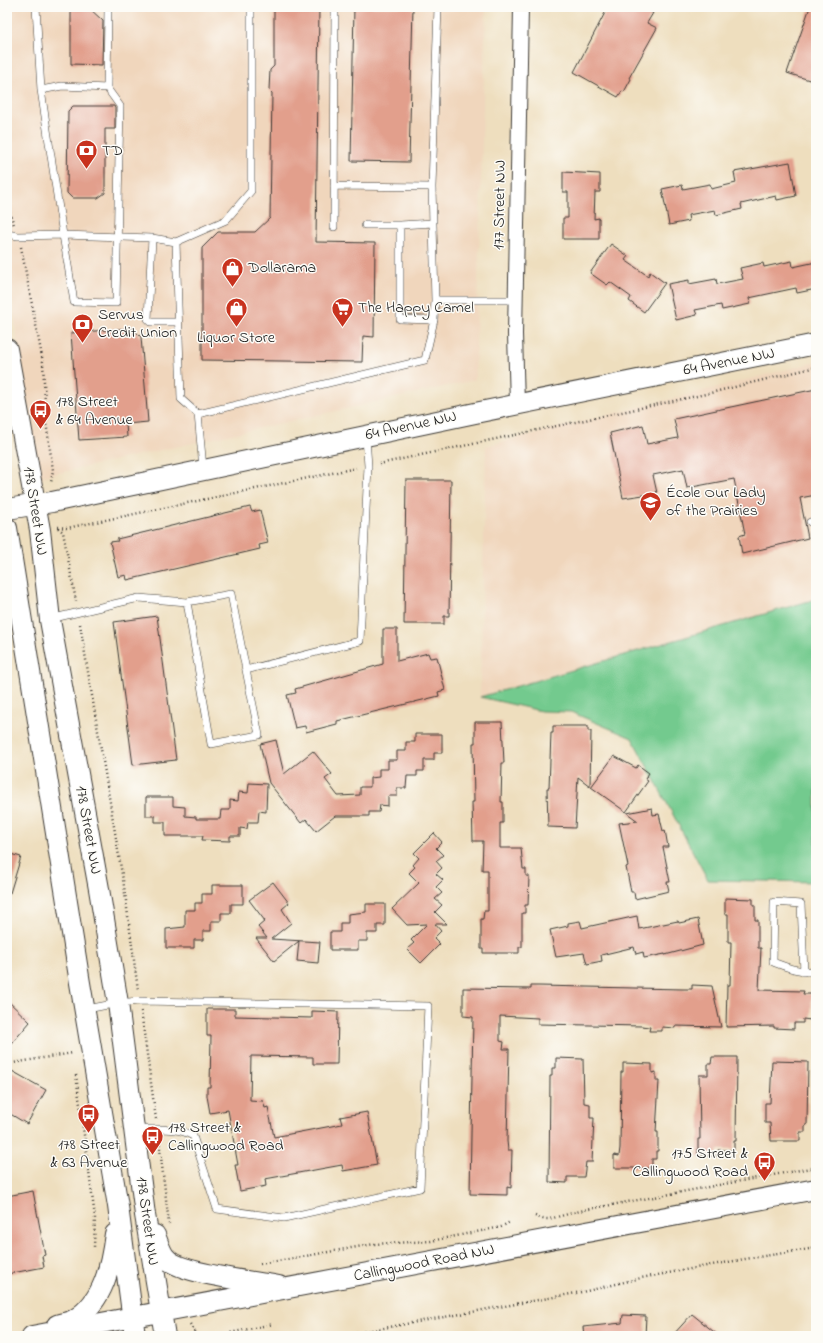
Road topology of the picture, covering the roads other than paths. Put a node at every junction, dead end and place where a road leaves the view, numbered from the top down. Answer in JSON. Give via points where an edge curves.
{"nodes":[{"id":1,"x":36,"y":7,"type":"edge"},
{"id":2,"x":108,"y":7,"type":"edge"},
{"id":3,"x":251,"y":7,"type":"edge"},
{"id":4,"x":334,"y":7,"type":"edge"},
{"id":5,"x":438,"y":7,"type":"edge"},
{"id":6,"x":521,"y":7,"type":"edge"},
{"id":7,"x":107,"y":88,"type":"junction"},
{"id":8,"x":42,"y":90,"type":"junction"},
{"id":9,"x":334,"y":186,"type":"junction"},
{"id":10,"x":432,"y":187,"type":"junction"},
{"id":11,"x":433,"y":223,"type":"junction"},
{"id":12,"x":365,"y":225,"type":"dead end"},
{"id":13,"x":400,"y":225,"type":"junction"},
{"id":14,"x":334,"y":227,"type":"dead end"},
{"id":15,"x":7,"y":234,"type":"edge"},
{"id":16,"x":63,"y":235,"type":"junction"},
{"id":17,"x":118,"y":237,"type":"junction"},
{"id":18,"x":152,"y":238,"type":"junction"},
{"id":19,"x":176,"y":242,"type":"junction"},
{"id":20,"x":435,"y":300,"type":"junction"},
{"id":21,"x":516,"y":300,"type":"junction"},
{"id":22,"x":434,"y":320,"type":"junction"},
{"id":23,"x":178,"y":322,"type":"junction"},
{"id":24,"x":816,"y":344,"type":"edge"},
{"id":25,"x":7,"y":349,"type":"edge"},
{"id":26,"x":517,"y":404,"type":"junction"},
{"id":27,"x":198,"y":414,"type":"junction"},
{"id":28,"x":366,"y":436,"type":"junction"},
{"id":29,"x":203,"y":470,"type":"junction"},
{"id":30,"x":43,"y":503,"type":"junction"},
{"id":31,"x":7,"y":509,"type":"edge"},
{"id":32,"x":7,"y":528,"type":"edge"},
{"id":33,"x":187,"y":602,"type":"junction"},
{"id":34,"x":50,"y":620,"type":"junction"},
{"id":35,"x":246,"y":670,"type":"junction"},
{"id":36,"x":804,"y":972,"type":"junction"},
{"id":37,"x":816,"y":972,"type":"edge"},
{"id":38,"x":118,"y":1003,"type":"junction"},
{"id":39,"x":84,"y":1009,"type":"junction"},
{"id":40,"x":135,"y":1129,"type":"junction"},
{"id":41,"x":816,"y":1189,"type":"edge"},
{"id":42,"x":118,"y":1206,"type":"junction"},
{"id":43,"x":145,"y":1215,"type":"junction"},
{"id":44,"x":291,"y":1288,"type":"junction"},
{"id":45,"x":161,"y":1313,"type":"junction"},
{"id":46,"x":134,"y":1327,"type":"edge"},
{"id":47,"x":27,"y":1336,"type":"edge"},
{"id":48,"x":32,"y":1336,"type":"edge"},
{"id":49,"x":165,"y":1336,"type":"edge"}],
"edges":[{"from":1,"to":8,"type":"lane"},
{"from":2,"to":7,"type":"lane"},
{"from":3,"to":19,"type":"lane","via":[[251,191],[226,220]]},
{"from":4,"to":9,"type":"lane"},
{"from":5,"to":10,"type":"lane"},
{"from":6,"to":21,"type":"street","name":"177 Street NW"},
{"from":7,"to":8,"type":"lane","via":[[62,86]]},
{"from":7,"to":17,"type":"lane","via":[[120,106]]},
{"from":8,"to":16,"type":"lane"},
{"from":9,"to":10,"type":"lane"},
{"from":9,"to":14,"type":"lane"},
{"from":10,"to":11,"type":"lane"},
{"from":11,"to":13,"type":"lane"},
{"from":11,"to":20,"type":"lane"},
{"from":12,"to":13,"type":"lane"},
{"from":13,"to":22,"type":"lane","via":[[400,319]]},
{"from":15,"to":16,"type":"lane"},
{"from":16,"to":17,"type":"lane"},
{"from":16,"to":17,"type":"lane","via":[[74,302],[116,303]]},
{"from":17,"to":18,"type":"lane"},
{"from":18,"to":19,"type":"lane"},
{"from":18,"to":23,"type":"lane","via":[[148,319],[151,322]]},
{"from":19,"to":23,"type":"lane"},
{"from":20,"to":21,"type":"lane"},
{"from":20,"to":22,"type":"lane"},
{"from":21,"to":26,"type":"street","name":"177 Street NW"},
{"from":22,"to":27,"type":"lane","via":[[425,360]]},
{"from":23,"to":27,"type":"lane","via":[[181,399]]},
{"from":24,"to":26,"type":"main road","name":"64 Avenue NW"},
{"from":25,"to":30,"type":"main road","name":"178 Street NW"},
{"from":26,"to":28,"type":"main road","name":"64 Avenue NW"},
{"from":27,"to":29,"type":"lane"},
{"from":28,"to":29,"type":"main road","name":"64 Avenue NW"},
{"from":28,"to":35,"type":"lane","via":[[368,466],[360,641]]},
{"from":29,"to":30,"type":"main road","name":"64 Avenue NW"},
{"from":30,"to":31,"type":"main road","name":"64 Avenue NW"},
{"from":30,"to":34,"type":"main road","name":"178 Street NW","via":[[40,530]]},
{"from":32,"to":39,"type":"main road","name":"178 Street NW"},
{"from":33,"to":34,"type":"lane","via":[[140,598]]},
{"from":33,"to":35,"type":"lane","via":[[230,594]]},
{"from":33,"to":35,"type":"lane","via":[[211,744],[259,735]]},
{"from":34,"to":38,"type":"main road","name":"178 Street NW"},
{"from":36,"to":36,"type":"lane","via":[[772,962],[774,902],[801,904]]},
{"from":36,"to":37,"type":"lane"},
{"from":38,"to":39,"type":"lane"},
{"from":38,"to":40,"type":"main road","name":"178 Street NW"},
{"from":38,"to":40,"type":"lane","via":[[139,1001],[428,1006],[420,1188],[284,1218],[217,1209],[193,1136],[186,1131]]},
{"from":39,"to":42,"type":"main road","name":"178 Street NW"},
{"from":40,"to":43,"type":"main road","name":"178 Street NW"},
{"from":41,"to":44,"type":"main road","name":"Callingwood Road NW"},
{"from":42,"to":46,"type":"main road","name":"178 Street NW"},
{"from":42,"to":47,"type":"main road","via":[[112,1258],[98,1296],[75,1319]]},
{"from":43,"to":44,"type":"main road","via":[[166,1258],[177,1266]]},
{"from":43,"to":45,"type":"main road","name":"178 Street NW"},
{"from":44,"to":45,"type":"main road","name":"Callingwood Road NW"},
{"from":45,"to":46,"type":"main road","name":"Callingwood Road NW"},
{"from":45,"to":49,"type":"main road","name":"178 Street NW"},
{"from":46,"to":48,"type":"main road","name":"Callingwood Road NW"}]}
